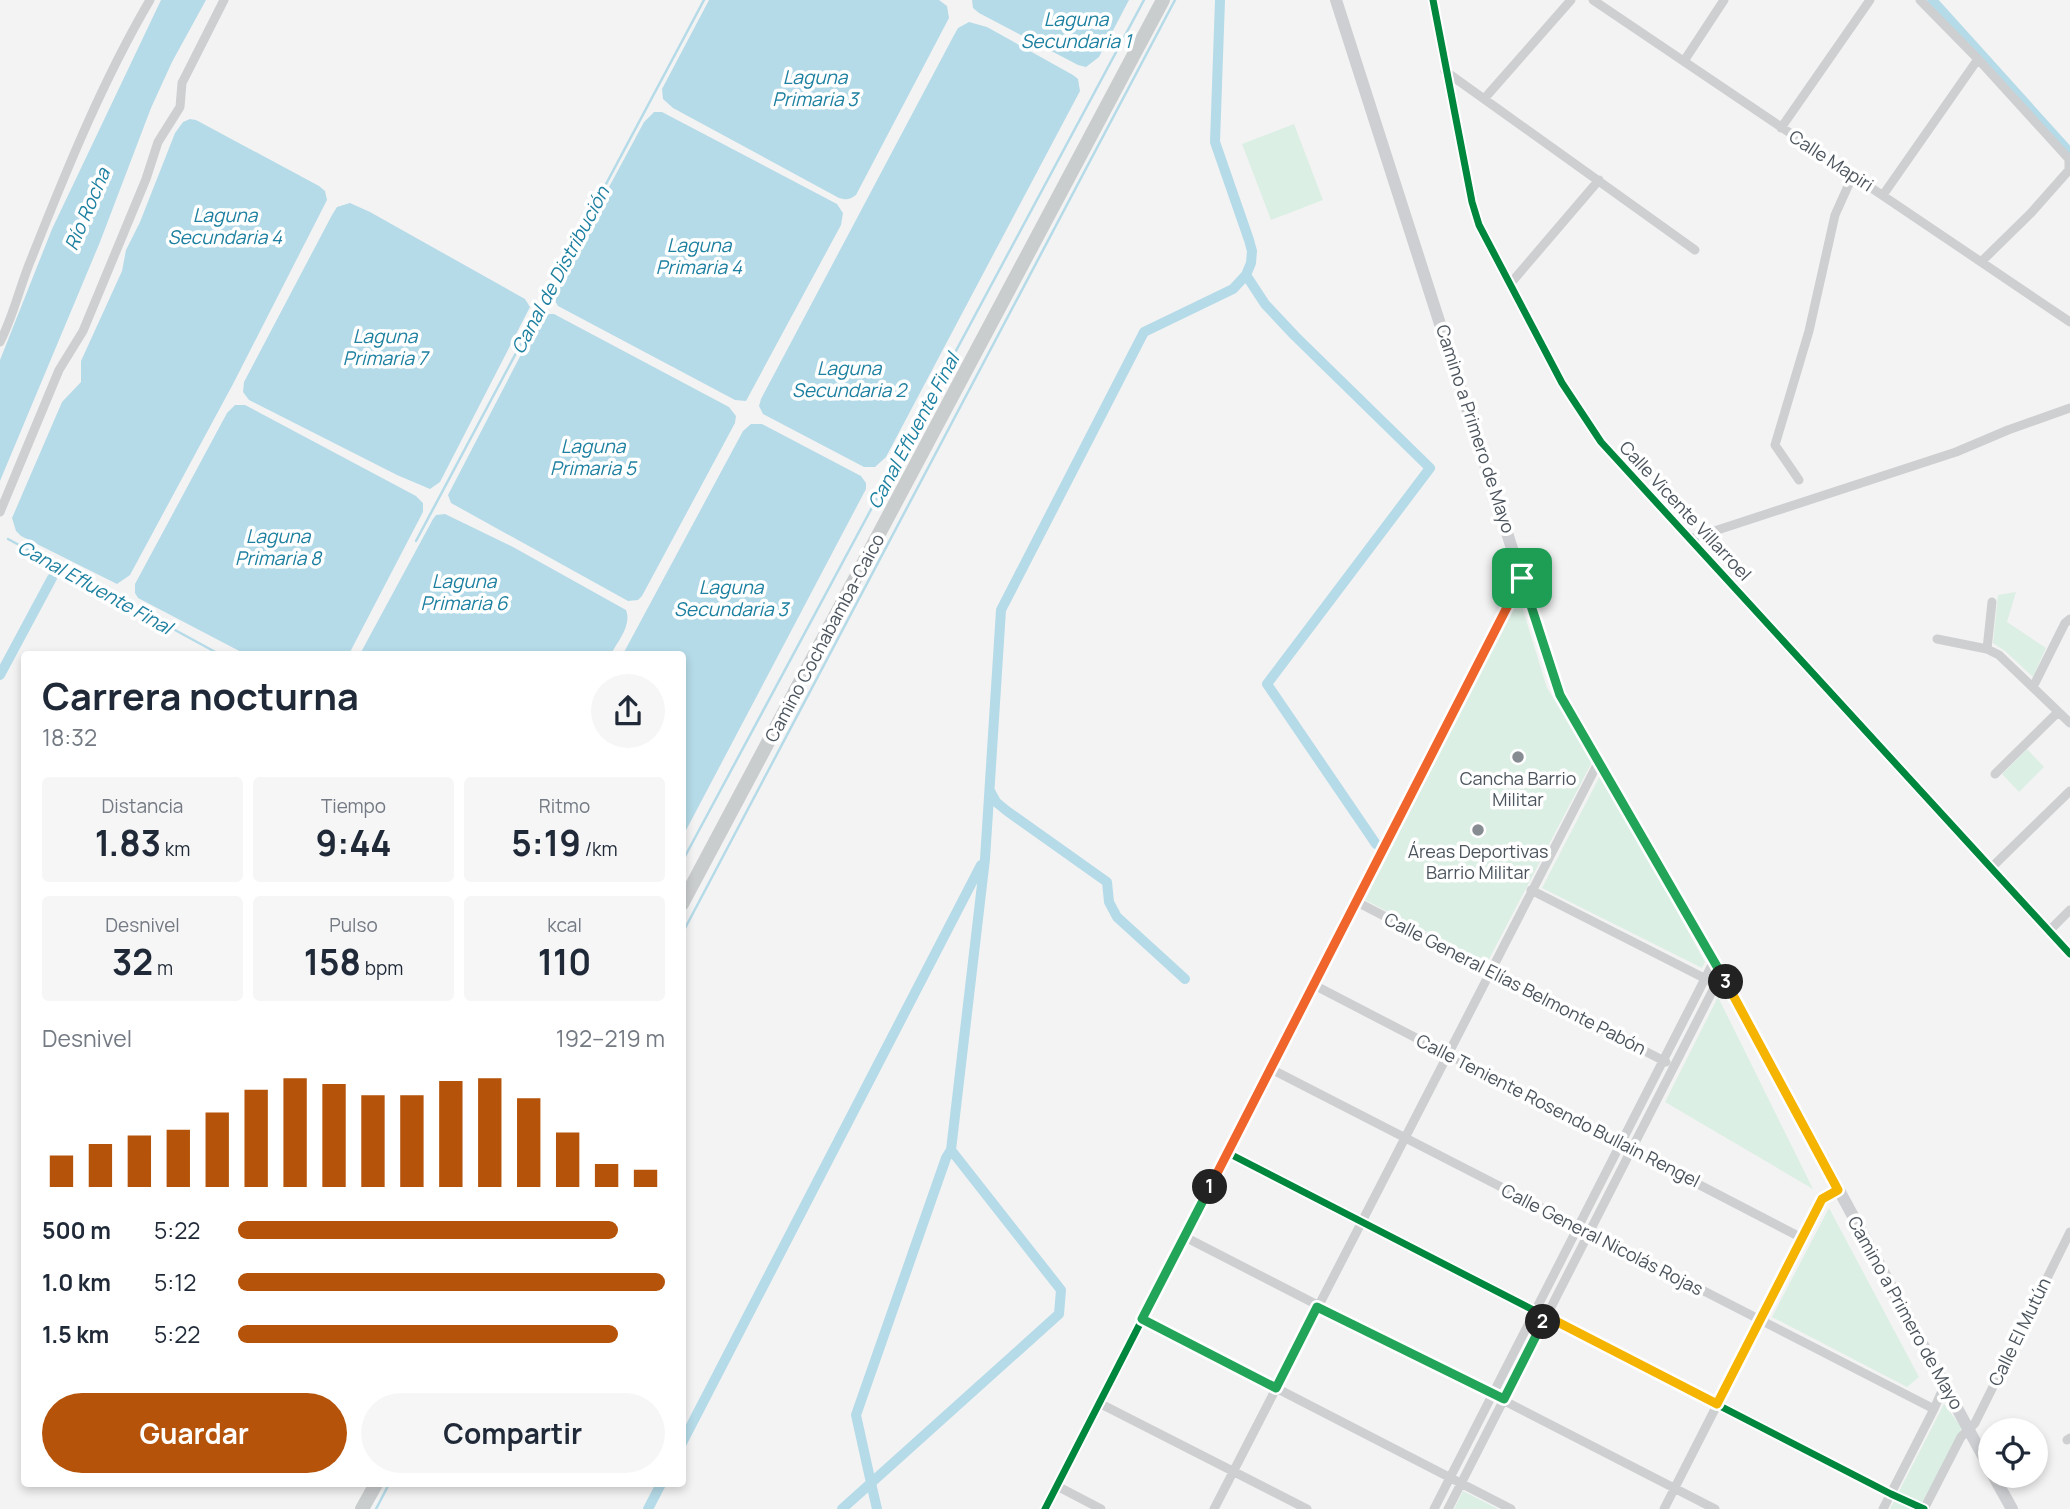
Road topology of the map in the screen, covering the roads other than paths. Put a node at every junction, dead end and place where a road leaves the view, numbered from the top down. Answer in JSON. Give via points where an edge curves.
{"nodes":[{"id":1,"x":150,"y":0,"type":"edge"},
{"id":2,"x":224,"y":0,"type":"edge"},
{"id":3,"x":1163,"y":0,"type":"edge"},
{"id":4,"x":1336,"y":0,"type":"edge"},
{"id":5,"x":1433,"y":0,"type":"edge"},
{"id":6,"x":1571,"y":0,"type":"edge"},
{"id":7,"x":1593,"y":0,"type":"edge"},
{"id":8,"x":1724,"y":0,"type":"edge"},
{"id":9,"x":1870,"y":0,"type":"edge"},
{"id":10,"x":1920,"y":0,"type":"edge"},
{"id":11,"x":1978,"y":59,"type":"junction"},
{"id":12,"x":1684,"y":61,"type":"junction"},
{"id":13,"x":1445,"y":71,"type":"junction"},
{"id":14,"x":1484,"y":99,"type":"junction"},
{"id":15,"x":1781,"y":128,"type":"junction"},
{"id":16,"x":1853,"y":175,"type":"junction"},
{"id":17,"x":1599,"y":180,"type":"junction"},
{"id":18,"x":1883,"y":195,"type":"junction"},
{"id":19,"x":1695,"y":250,"type":"dead end"},
{"id":20,"x":1982,"y":261,"type":"junction"},
{"id":21,"x":1510,"y":284,"type":"junction"},
{"id":22,"x":2070,"y":321,"type":"edge"},
{"id":23,"x":0,"y":342,"type":"edge"},
{"id":24,"x":2070,"y":408,"type":"edge"},
{"id":25,"x":1799,"y":480,"type":"dead end"},
{"id":26,"x":0,"y":512,"type":"edge"},
{"id":27,"x":1690,"y":539,"type":"junction"},
{"id":28,"x":1522,"y":578,"type":"junction"},
{"id":29,"x":1992,"y":602,"type":"dead end"},
{"id":30,"x":2070,"y":619,"type":"edge"},
{"id":31,"x":1937,"y":639,"type":"dead end"},
{"id":32,"x":1987,"y":649,"type":"junction"},
{"id":33,"x":2033,"y":687,"type":"junction"},
{"id":34,"x":2058,"y":712,"type":"junction"},
{"id":35,"x":2070,"y":723,"type":"edge"},
{"id":36,"x":1599,"y":761,"type":"junction"},
{"id":37,"x":1996,"y":774,"type":"dead end"},
{"id":38,"x":2070,"y":791,"type":"edge"},
{"id":39,"x":1992,"y":868,"type":"junction"},
{"id":40,"x":1531,"y":890,"type":"junction"},
{"id":41,"x":686,"y":896,"type":"edge"},
{"id":42,"x":1357,"y":902,"type":"junction"},
{"id":43,"x":2070,"y":910,"type":"edge"},
{"id":44,"x":2049,"y":931,"type":"junction"},
{"id":45,"x":2070,"y":954,"type":"edge"},
{"id":46,"x":1714,"y":961,"type":"junction"},
{"id":47,"x":1490,"y":971,"type":"junction"},
{"id":48,"x":1705,"y":978,"type":"junction"},
{"id":49,"x":1720,"y":981,"type":"junction"},
{"id":50,"x":1314,"y":985,"type":"junction"},
{"id":51,"x":1447,"y":1054,"type":"junction"},
{"id":52,"x":1663,"y":1060,"type":"junction"},
{"id":53,"x":1674,"y":1066,"type":"junction"},
{"id":54,"x":1271,"y":1069,"type":"junction"},
{"id":55,"x":1404,"y":1138,"type":"junction"},
{"id":56,"x":1620,"y":1144,"type":"junction"},
{"id":57,"x":1631,"y":1149,"type":"junction"},
{"id":58,"x":1228,"y":1153,"type":"junction"},
{"id":59,"x":1838,"y":1190,"type":"junction"},
{"id":60,"x":1362,"y":1221,"type":"junction"},
{"id":61,"x":1578,"y":1227,"type":"junction"},
{"id":62,"x":2070,"y":1232,"type":"edge"},
{"id":63,"x":1589,"y":1233,"type":"junction"},
{"id":64,"x":1185,"y":1237,"type":"junction"},
{"id":65,"x":1802,"y":1238,"type":"junction"},
{"id":66,"x":1317,"y":1307,"type":"junction"},
{"id":67,"x":1535,"y":1310,"type":"junction"},
{"id":68,"x":1546,"y":1316,"type":"junction"},
{"id":69,"x":1142,"y":1319,"type":"junction"},
{"id":70,"x":1760,"y":1321,"type":"junction"},
{"id":71,"x":1945,"y":1384,"type":"junction"},
{"id":72,"x":1276,"y":1388,"type":"junction"},
{"id":73,"x":1493,"y":1393,"type":"junction"},
{"id":74,"x":1504,"y":1399,"type":"junction"},
{"id":75,"x":1099,"y":1403,"type":"junction"},
{"id":76,"x":1717,"y":1404,"type":"junction"},
{"id":77,"x":1934,"y":1409,"type":"junction"},
{"id":78,"x":1968,"y":1429,"type":"junction"},
{"id":79,"x":1978,"y":1447,"type":"edge"},
{"id":80,"x":1234,"y":1472,"type":"junction"},
{"id":81,"x":1450,"y":1477,"type":"junction"},
{"id":82,"x":1461,"y":1483,"type":"junction"},
{"id":83,"x":1057,"y":1486,"type":"junction"},
{"id":84,"x":374,"y":1487,"type":"edge"},
{"id":85,"x":1675,"y":1488,"type":"junction"},
{"id":86,"x":2000,"y":1488,"type":"edge"},
{"id":87,"x":1891,"y":1494,"type":"junction"},
{"id":88,"x":362,"y":1509,"type":"edge"},
{"id":89,"x":1045,"y":1509,"type":"edge"},
{"id":90,"x":1101,"y":1509,"type":"edge"},
{"id":91,"x":1214,"y":1509,"type":"edge"},
{"id":92,"x":1307,"y":1509,"type":"edge"},
{"id":93,"x":1433,"y":1509,"type":"edge"},
{"id":94,"x":1448,"y":1509,"type":"edge"},
{"id":95,"x":1511,"y":1509,"type":"edge"},
{"id":96,"x":1664,"y":1509,"type":"edge"},
{"id":97,"x":1715,"y":1509,"type":"edge"},
{"id":98,"x":1883,"y":1509,"type":"edge"},
{"id":99,"x":1924,"y":1509,"type":"edge"},
{"id":100,"x":2012,"y":1509,"type":"edge"}],
"edges":[{"from":1,"to":23,"type":"street","via":[[99,99]]},
{"from":2,"to":26,"type":"street","via":[[182,83],[180,107],[158,142],[83,331],[59,370]]},
{"from":3,"to":41,"type":"main road","name":"Camino Cochabamba-Caico"},
{"from":4,"to":28,"type":"main road","name":"Camino a Primero de Mayo"},
{"from":5,"to":13,"type":"street","name":"Calle Vicente Villarroel"},
{"from":6,"to":14,"type":"street"},
{"from":7,"to":12,"type":"street","name":"Calle Mapiri"},
{"from":8,"to":12,"type":"street"},
{"from":9,"to":15,"type":"street"},
{"from":10,"to":11,"type":"street"},
{"from":11,"to":18,"type":"street"},
{"from":11,"to":20,"type":"street","via":[[2070,164],[2031,213]]},
{"from":12,"to":15,"type":"street","name":"Calle Mapiri"},
{"from":13,"to":14,"type":"street"},
{"from":13,"to":21,"type":"street","name":"Calle Vicente Villarroel","via":[[1479,225]]},
{"from":14,"to":17,"type":"street"},
{"from":15,"to":16,"type":"street","name":"Calle Mapiri"},
{"from":16,"to":18,"type":"street","name":"Calle Mapiri"},
{"from":16,"to":25,"type":"street","via":[[1835,215],[1809,331],[1775,445]]},
{"from":17,"to":19,"type":"street"},
{"from":17,"to":21,"type":"street"},
{"from":18,"to":20,"type":"street","name":"Calle Mapiri"},
{"from":20,"to":22,"type":"street","name":"Calle Mapiri"},
{"from":21,"to":27,"type":"street","name":"Calle Vicente Villarroel","via":[[1562,383],[1601,442]]},
{"from":24,"to":27,"type":"street","via":[[1956,452]]},
{"from":27,"to":39,"type":"street","name":"Calle Vicente Villarroel"},
{"from":28,"to":36,"type":"main road","name":"Camino a Primero de Mayo","via":[[1560,695]]},
{"from":28,"to":42,"type":"street"},
{"from":29,"to":32,"type":"street"},
{"from":30,"to":33,"type":"street"},
{"from":31,"to":32,"type":"street"},
{"from":32,"to":33,"type":"street"},
{"from":33,"to":34,"type":"street"},
{"from":34,"to":35,"type":"street"},
{"from":34,"to":37,"type":"street"},
{"from":36,"to":40,"type":"street"},
{"from":36,"to":46,"type":"main road","name":"Camino a Primero de Mayo"},
{"from":38,"to":39,"type":"street"},
{"from":39,"to":44,"type":"street","name":"Calle Vicente Villarroel"},
{"from":40,"to":47,"type":"street"},
{"from":40,"to":48,"type":"street"},
{"from":42,"to":47,"type":"street","name":"Calle General Elías Belmonte Pabón"},
{"from":42,"to":50,"type":"street"},
{"from":43,"to":44,"type":"street"},
{"from":44,"to":45,"type":"street","name":"Calle Vicente Villarroel"},
{"from":46,"to":48,"type":"street"},
{"from":46,"to":49,"type":"main road","name":"Camino a Primero de Mayo"},
{"from":47,"to":51,"type":"street"},
{"from":47,"to":52,"type":"street","name":"Calle General Elías Belmonte Pabón"},
{"from":48,"to":49,"type":"street"},
{"from":48,"to":52,"type":"street"},
{"from":49,"to":53,"type":"street"},
{"from":49,"to":59,"type":"main road","name":"Camino a Primero de Mayo"},
{"from":50,"to":51,"type":"street","name":"Calle Teniente Rosendo Bullain Rengel"},
{"from":50,"to":54,"type":"street"},
{"from":51,"to":55,"type":"street"},
{"from":51,"to":56,"type":"street","name":"Calle Teniente Rosendo Bullain Rengel"},
{"from":52,"to":53,"type":"street","name":"Calle General Elías Belmonte Pabón"},
{"from":52,"to":56,"type":"street"},
{"from":53,"to":57,"type":"street"},
{"from":54,"to":55,"type":"street","name":"Calle General Nicolás Rojas"},
{"from":54,"to":58,"type":"street"},
{"from":55,"to":60,"type":"street"},
{"from":55,"to":61,"type":"street","name":"Calle General Nicolás Rojas"},
{"from":56,"to":57,"type":"street","name":"Calle Teniente Rosendo Bullain Rengel"},
{"from":56,"to":61,"type":"street"},
{"from":57,"to":63,"type":"street"},
{"from":57,"to":65,"type":"street","name":"Calle Teniente Rosendo Bullain Rengel"},
{"from":58,"to":60,"type":"street"},
{"from":58,"to":64,"type":"street"},
{"from":59,"to":65,"type":"street","via":[[1822,1199]]},
{"from":59,"to":71,"type":"main road","name":"Camino a Primero de Mayo"},
{"from":60,"to":66,"type":"street"},
{"from":60,"to":67,"type":"street"},
{"from":61,"to":63,"type":"street","name":"Calle General Nicolás Rojas"},
{"from":61,"to":67,"type":"street"},
{"from":62,"to":78,"type":"street","name":"Calle El Mutún"},
{"from":63,"to":68,"type":"street"},
{"from":63,"to":70,"type":"street","name":"Calle General Nicolás Rojas"},
{"from":64,"to":66,"type":"street"},
{"from":64,"to":69,"type":"street"},
{"from":65,"to":70,"type":"street"},
{"from":66,"to":72,"type":"street"},
{"from":66,"to":73,"type":"street"},
{"from":67,"to":68,"type":"street"},
{"from":67,"to":73,"type":"street"},
{"from":68,"to":74,"type":"street"},
{"from":68,"to":76,"type":"street"},
{"from":69,"to":72,"type":"street"},
{"from":69,"to":75,"type":"street"},
{"from":70,"to":76,"type":"street"},
{"from":70,"to":77,"type":"street","name":"Calle General Nicolás Rojas"},
{"from":71,"to":77,"type":"street"},
{"from":71,"to":78,"type":"main road","name":"Camino a Primero de Mayo"},
{"from":72,"to":80,"type":"street"},
{"from":72,"to":81,"type":"street"},
{"from":73,"to":74,"type":"street"},
{"from":73,"to":81,"type":"street"},
{"from":74,"to":82,"type":"street"},
{"from":74,"to":85,"type":"street"},
{"from":75,"to":80,"type":"street"},
{"from":75,"to":83,"type":"street"},
{"from":76,"to":85,"type":"street"},
{"from":76,"to":87,"type":"street"},
{"from":77,"to":87,"type":"street"},
{"from":78,"to":79,"type":"main road","name":"Camino a Primero de Mayo"},
{"from":78,"to":99,"type":"street","name":"Calle El Mutún"},
{"from":80,"to":91,"type":"street"},
{"from":80,"to":92,"type":"street"},
{"from":81,"to":82,"type":"street"},
{"from":81,"to":93,"type":"street"},
{"from":82,"to":94,"type":"street"},
{"from":82,"to":95,"type":"street"},
{"from":83,"to":89,"type":"street"},
{"from":83,"to":90,"type":"street"},
{"from":84,"to":88,"type":"main road"},
{"from":85,"to":96,"type":"street"},
{"from":85,"to":97,"type":"street"},
{"from":86,"to":100,"type":"main road"},
{"from":87,"to":98,"type":"street"},
{"from":87,"to":99,"type":"street"}]}
